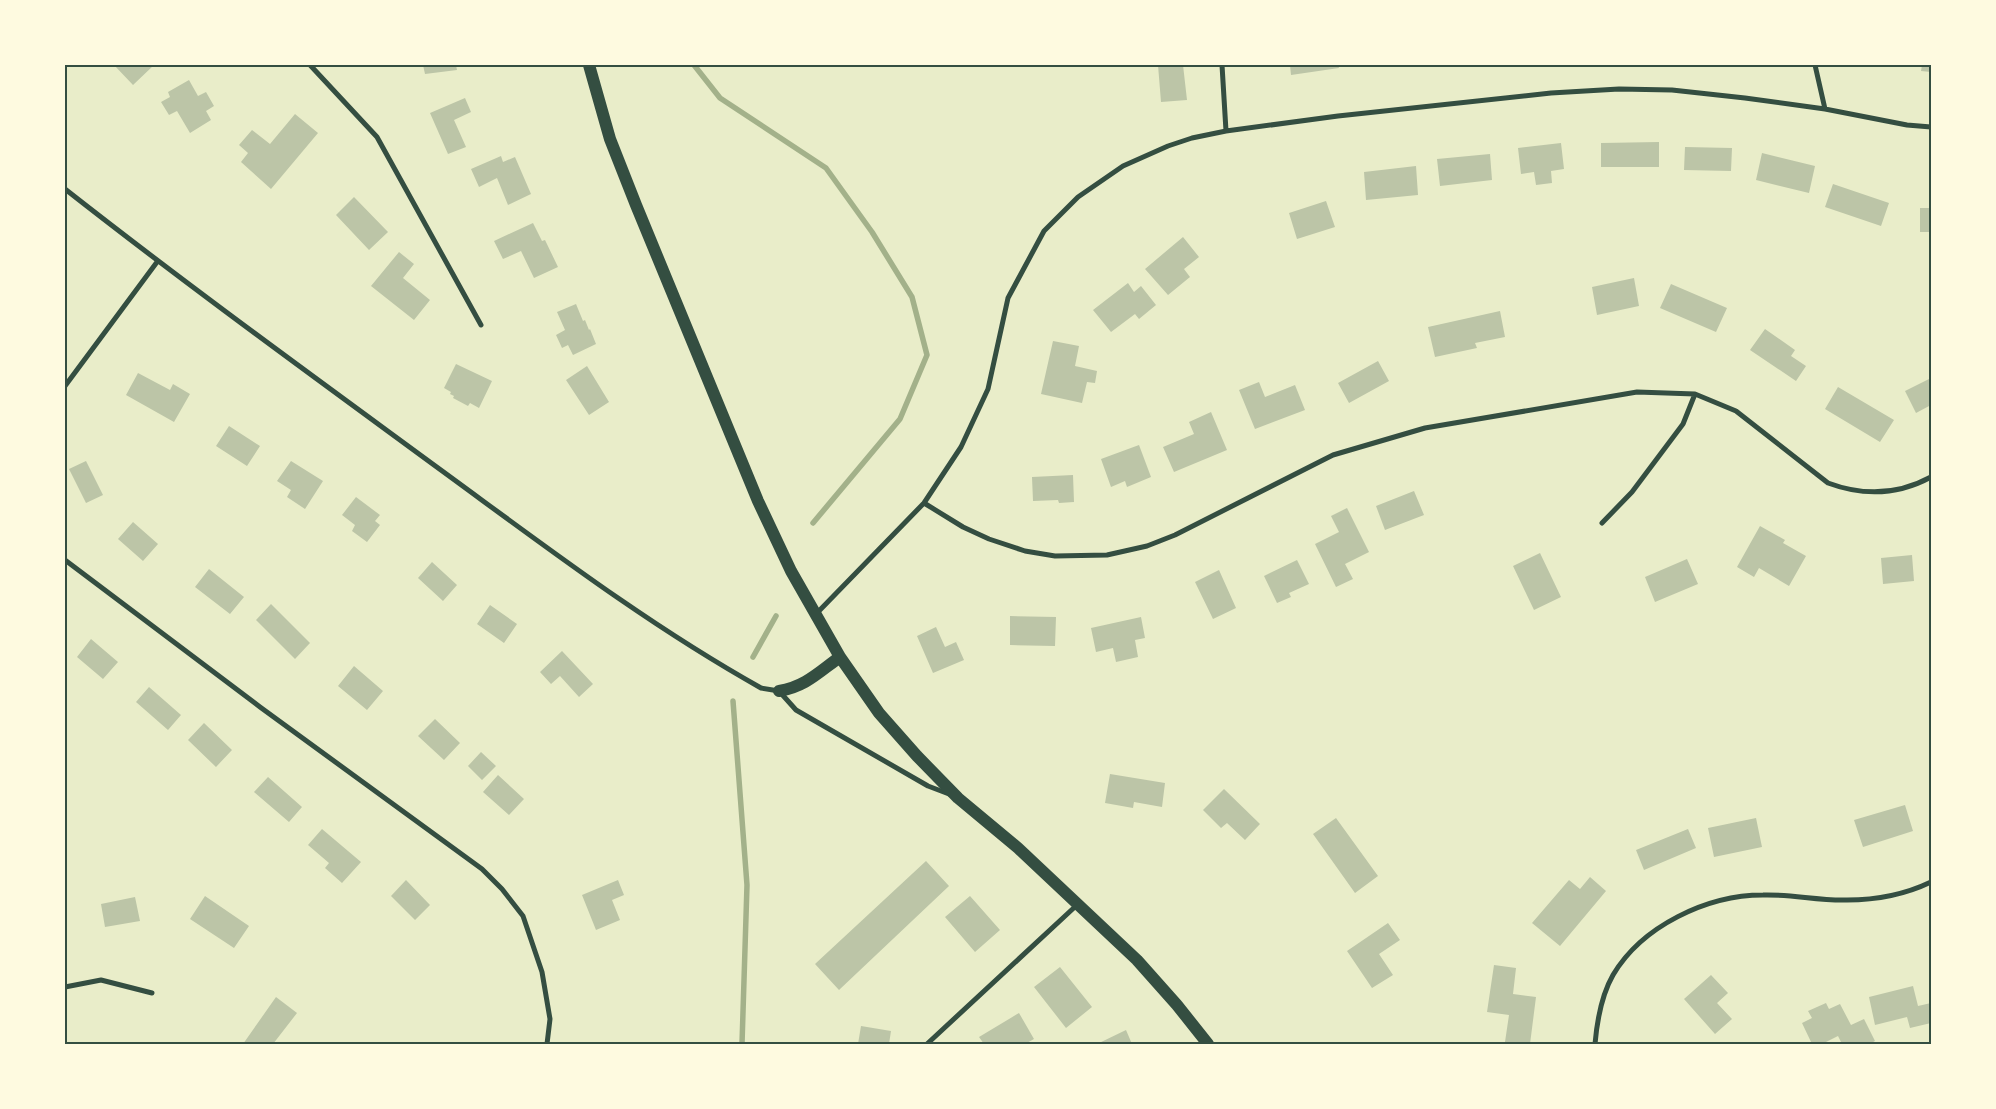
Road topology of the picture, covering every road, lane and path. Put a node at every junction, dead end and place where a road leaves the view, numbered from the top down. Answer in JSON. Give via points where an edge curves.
{"nodes":[{"id":1,"x":310,"y":65,"type":"edge"},
{"id":2,"x":588,"y":65,"type":"edge"},
{"id":3,"x":1222,"y":65,"type":"edge"},
{"id":4,"x":1815,"y":65,"type":"edge"},
{"id":5,"x":1825,"y":109,"type":"junction"},
{"id":6,"x":1931,"y":126,"type":"edge"},
{"id":7,"x":1226,"y":131,"type":"junction"},
{"id":8,"x":65,"y":190,"type":"edge"},
{"id":9,"x":157,"y":262,"type":"junction"},
{"id":10,"x":481,"y":326,"type":"dead end"},
{"id":11,"x":65,"y":386,"type":"edge"},
{"id":12,"x":1695,"y":394,"type":"junction"},
{"id":13,"x":1931,"y":477,"type":"edge"},
{"id":14,"x":924,"y":503,"type":"junction"},
{"id":15,"x":1602,"y":523,"type":"dead end"},
{"id":16,"x":65,"y":560,"type":"edge"},
{"id":17,"x":815,"y":616,"type":"junction"},
{"id":18,"x":840,"y":657,"type":"junction"},
{"id":19,"x":778,"y":691,"type":"junction"},
{"id":20,"x":958,"y":798,"type":"junction"},
{"id":21,"x":1931,"y":882,"type":"edge"},
{"id":22,"x":1078,"y":904,"type":"junction"},
{"id":23,"x":65,"y":987,"type":"edge"},
{"id":24,"x":152,"y":993,"type":"dead end"},
{"id":25,"x":547,"y":1044,"type":"edge"},
{"id":26,"x":927,"y":1044,"type":"edge"},
{"id":27,"x":1208,"y":1044,"type":"edge"},
{"id":28,"x":1595,"y":1044,"type":"edge"}],
"edges":[{"from":1,"to":10,"type":"street","via":[[377,137]]},
{"from":2,"to":17,"type":"main road","via":[[610,138],[650,240],[758,501]]},
{"from":3,"to":7,"type":"street"},
{"from":4,"to":5,"type":"street"},
{"from":5,"to":6,"type":"street","via":[[1907,125]]},
{"from":5,"to":7,"type":"street","via":[[1672,90],[1619,89],[1348,115]]},
{"from":7,"to":14,"type":"street","via":[[1168,146],[1123,166],[1078,197],[1044,231],[1008,298],[988,389],[961,446]]},
{"from":8,"to":9,"type":"street"},
{"from":9,"to":11,"type":"street"},
{"from":9,"to":19,"type":"street","via":[[665,631],[761,688]]},
{"from":12,"to":13,"type":"street","via":[[1736,410],[1828,483],[1844,489],[1860,492],[1894,490]]},
{"from":12,"to":14,"type":"street","via":[[1637,392],[1425,428],[1333,455],[1175,535],[1147,546],[1107,555],[1055,556],[1025,551],[963,527]]},
{"from":12,"to":15,"type":"street","via":[[1683,424],[1632,492]]},
{"from":14,"to":17,"type":"street"},
{"from":16,"to":25,"type":"street","via":[[482,869],[502,889],[523,916],[542,972],[550,1019]]},
{"from":17,"to":18,"type":"main road"},
{"from":18,"to":19,"type":"main road","via":[[803,684]]},
{"from":18,"to":20,"type":"main road","via":[[879,713]]},
{"from":19,"to":20,"type":"street","via":[[796,710],[928,786]]},
{"from":20,"to":22,"type":"main road"},
{"from":21,"to":28,"type":"street","via":[[1912,891],[1859,900],[1763,894],[1717,901],[1690,911],[1636,944],[1613,975],[1602,1000]]},
{"from":22,"to":26,"type":"street"},
{"from":22,"to":27,"type":"main road","via":[[1137,960]]},
{"from":23,"to":24,"type":"street","via":[[101,980]]}]}
